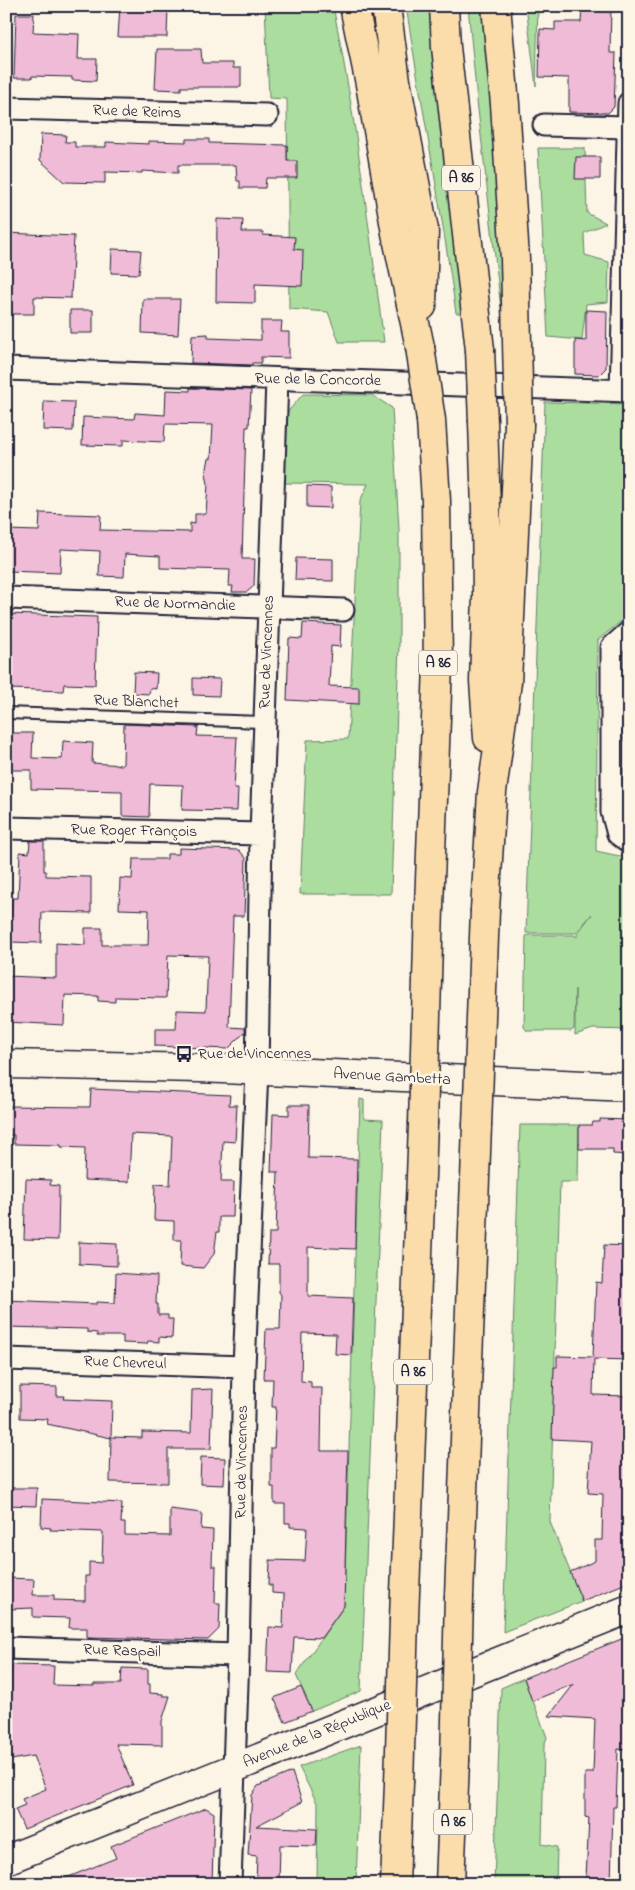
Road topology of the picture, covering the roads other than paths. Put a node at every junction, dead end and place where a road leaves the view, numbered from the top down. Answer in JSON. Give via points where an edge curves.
{"nodes":[{"id":1,"x":354,"y":6,"type":"edge"},
{"id":2,"x":386,"y":6,"type":"edge"},
{"id":3,"x":444,"y":6,"type":"edge"},
{"id":4,"x":496,"y":6,"type":"edge"},
{"id":5,"x":629,"y":103,"type":"edge"},
{"id":6,"x":6,"y":108,"type":"edge"},
{"id":7,"x":267,"y":115,"type":"dead end"},
{"id":8,"x":544,"y":124,"type":"dead end"},
{"id":9,"x":628,"y":127,"type":"edge"},
{"id":10,"x":420,"y":347,"type":"junction"},
{"id":11,"x":6,"y":369,"type":"edge"},
{"id":12,"x":276,"y":380,"type":"junction"},
{"id":13,"x":625,"y":391,"type":"edge"},
{"id":14,"x":6,"y":598,"type":"edge"},
{"id":15,"x":268,"y":607,"type":"junction"},
{"id":16,"x":343,"y":610,"type":"dead end"},
{"id":17,"x":629,"y":632,"type":"edge"},
{"id":18,"x":6,"y":713,"type":"edge"},
{"id":19,"x":264,"y":722,"type":"junction"},
{"id":20,"x":492,"y":792,"type":"junction"},
{"id":21,"x":6,"y":828,"type":"edge"},
{"id":22,"x":261,"y":834,"type":"junction"},
{"id":23,"x":629,"y":842,"type":"edge"},
{"id":24,"x":6,"y":1064,"type":"edge"},
{"id":25,"x":257,"y":1070,"type":"junction"},
{"id":26,"x":629,"y":1087,"type":"edge"},
{"id":27,"x":6,"y":1359,"type":"edge"},
{"id":28,"x":244,"y":1367,"type":"junction"},
{"id":29,"x":629,"y":1609,"type":"edge"},
{"id":30,"x":6,"y":1648,"type":"edge"},
{"id":31,"x":238,"y":1655,"type":"junction"},
{"id":32,"x":234,"y":1768,"type":"junction"},
{"id":33,"x":6,"y":1860,"type":"edge"},
{"id":34,"x":230,"y":1884,"type":"edge"},
{"id":35,"x":395,"y":1884,"type":"edge"},
{"id":36,"x":450,"y":1884,"type":"edge"}],
"edges":[{"from":1,"to":10,"type":"highway"},
{"from":2,"to":10,"type":"highway","number":"A 86","via":[[396,81],[424,230]]},
{"from":3,"to":20,"type":"highway","number":"A 86","bridge":true,"via":[[480,350],[487,595],[484,681]]},
{"from":4,"to":20,"type":"highway","bridge":true,"via":[[515,259],[519,425],[507,682]]},
{"from":5,"to":9,"type":"street"},
{"from":6,"to":7,"type":"street","name":"Rue de Reims"},
{"from":8,"to":9,"type":"street"},
{"from":9,"to":13,"type":"street"},
{"from":10,"to":35,"type":"highway","number":"A 86","bridge":true,"via":[[431,420],[436,501],[438,665]]},
{"from":11,"to":12,"type":"street","name":"Rue de la Concorde"},
{"from":12,"to":13,"type":"street","name":"Rue de la Concorde","via":[[388,381]]},
{"from":12,"to":15,"type":"street","name":"Rue de Vincennes"},
{"from":14,"to":15,"type":"street","name":"Rue de Normandie"},
{"from":15,"to":16,"type":"street","name":"Rue de Normandie"},
{"from":15,"to":19,"type":"street","name":"Rue de Vincennes"},
{"from":17,"to":23,"type":"street","via":[[612,647],[612,812],[618,834]]},
{"from":18,"to":19,"type":"lane","name":"Rue Blanchet"},
{"from":19,"to":22,"type":"street","name":"Rue de Vincennes"},
{"from":20,"to":36,"type":"highway","number":"A 86","bridge":true},
{"from":21,"to":22,"type":"street","name":"Rue Roger François"},
{"from":22,"to":25,"type":"street","name":"Rue de Vincennes"},
{"from":24,"to":25,"type":"main road","name":"Avenue Gambetta"},
{"from":25,"to":26,"type":"main road","name":"Avenue Gambetta"},
{"from":25,"to":28,"type":"street","name":"Rue de Vincennes"},
{"from":27,"to":28,"type":"street","name":"Rue Chevreul"},
{"from":28,"to":31,"type":"street","name":"Rue de Vincennes"},
{"from":29,"to":32,"type":"main road","name":"Avenue de la République"},
{"from":30,"to":31,"type":"street","name":"Rue Raspail"},
{"from":31,"to":32,"type":"street","name":"Rue de Vincennes"},
{"from":32,"to":33,"type":"main road","name":"Avenue de la République"},
{"from":32,"to":34,"type":"street","name":"Rue de Vincennes"}]}
